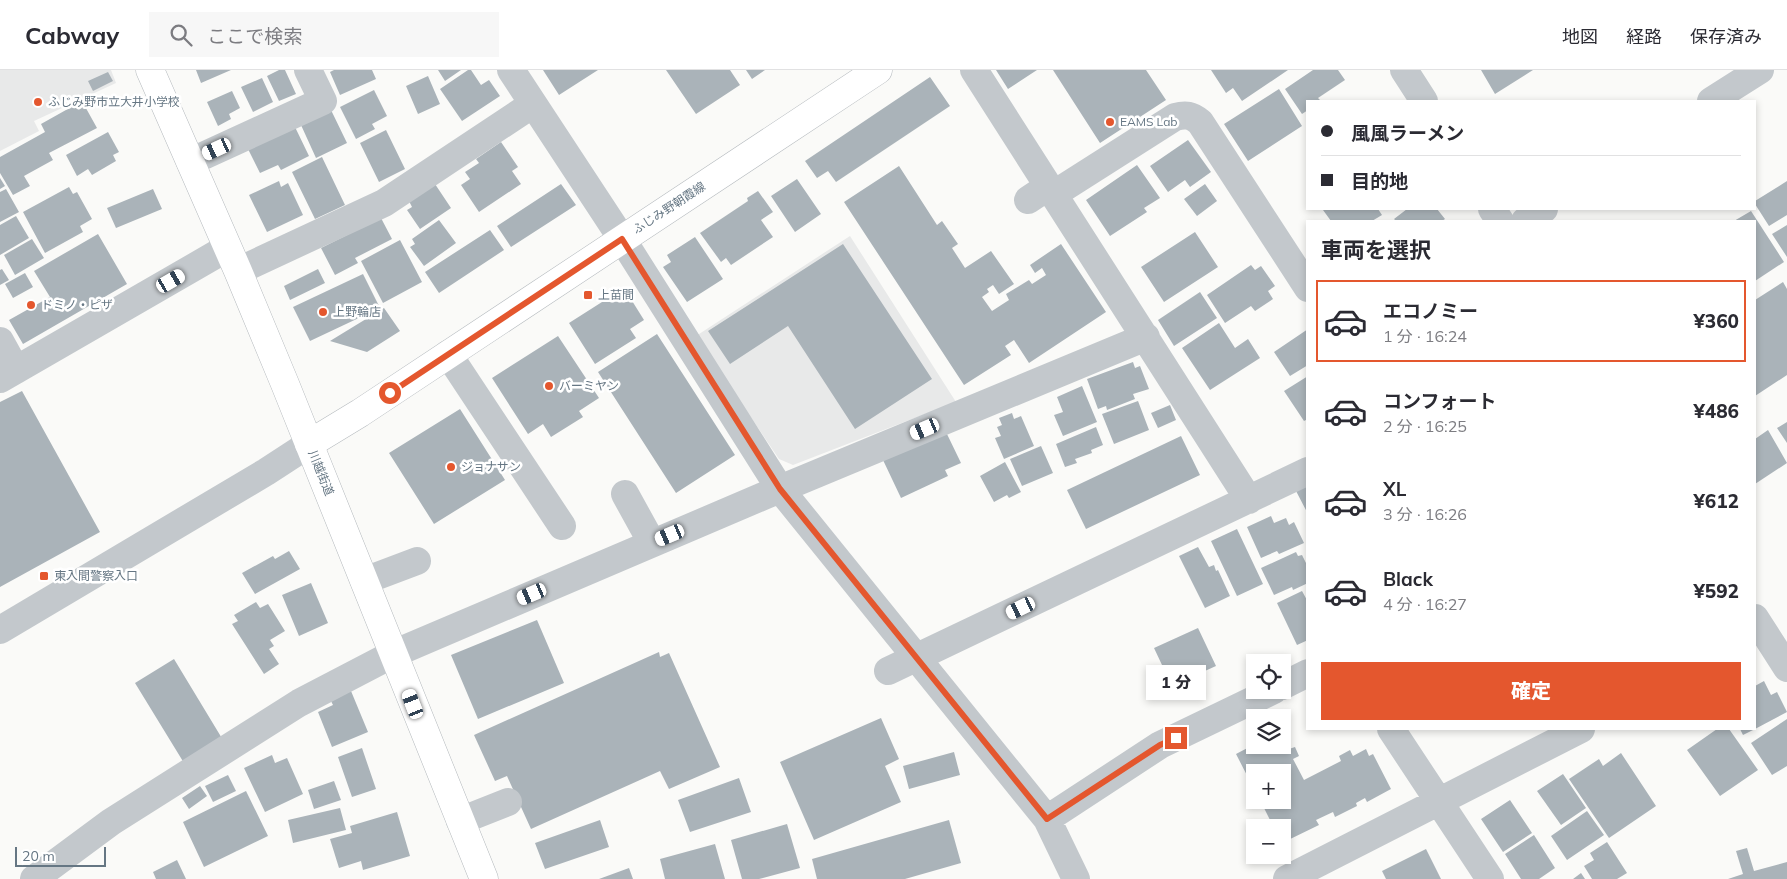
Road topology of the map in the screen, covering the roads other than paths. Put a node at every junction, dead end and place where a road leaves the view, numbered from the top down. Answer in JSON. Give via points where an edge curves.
{"nodes":[{"id":1,"x":150,"y":70,"type":"edge"},
{"id":2,"x":308,"y":70,"type":"edge"},
{"id":3,"x":511,"y":70,"type":"edge"},
{"id":4,"x":878,"y":70,"type":"edge"},
{"id":5,"x":974,"y":70,"type":"edge"},
{"id":6,"x":1404,"y":70,"type":"edge"},
{"id":7,"x":1760,"y":70,"type":"edge"},
{"id":8,"x":1423,"y":100,"type":"edge"},
{"id":9,"x":1713,"y":100,"type":"edge"},
{"id":10,"x":533,"y":104,"type":"junction"},
{"id":11,"x":190,"y":162,"type":"junction"},
{"id":12,"x":1044,"y":193,"type":"junction"},
{"id":13,"x":1542,"y":210,"type":"edge"},
{"id":14,"x":1527,"y":220,"type":"edge"},
{"id":15,"x":622,"y":239,"type":"junction"},
{"id":16,"x":233,"y":259,"type":"junction"},
{"id":17,"x":1306,"y":285,"type":"edge"},
{"id":18,"x":1146,"y":337,"type":"junction"},
{"id":19,"x":0,"y":342,"type":"edge"},
{"id":20,"x":448,"y":354,"type":"junction"},
{"id":21,"x":8,"y":375,"type":"edge"},
{"id":22,"x":309,"y":444,"type":"junction"},
{"id":23,"x":1306,"y":472,"type":"edge"},
{"id":24,"x":780,"y":489,"type":"junction"},
{"id":25,"x":625,"y":494,"type":"dead end"},
{"id":26,"x":1248,"y":500,"type":"junction"},
{"id":27,"x":562,"y":526,"type":"dead end"},
{"id":28,"x":652,"y":543,"type":"junction"},
{"id":29,"x":417,"y":561,"type":"dead end"},
{"id":30,"x":364,"y":581,"type":"junction"},
{"id":31,"x":0,"y":630,"type":"edge"},
{"id":32,"x":1766,"y":630,"type":"edge"},
{"id":33,"x":393,"y":654,"type":"junction"},
{"id":34,"x":916,"y":658,"type":"junction"},
{"id":35,"x":1787,"y":668,"type":"edge"},
{"id":36,"x":888,"y":671,"type":"dead end"},
{"id":37,"x":1306,"y":675,"type":"edge"},
{"id":38,"x":1291,"y":682,"type":"edge"},
{"id":39,"x":1255,"y":699,"type":"edge"},
{"id":40,"x":1392,"y":730,"type":"edge"},
{"id":41,"x":1579,"y":730,"type":"edge"},
{"id":42,"x":1439,"y":800,"type":"junction"},
{"id":43,"x":508,"y":802,"type":"dead end"},
{"id":44,"x":1047,"y":819,"type":"junction"},
{"id":45,"x":460,"y":821,"type":"junction"},
{"id":46,"x":34,"y":879,"type":"edge"},
{"id":47,"x":484,"y":879,"type":"edge"},
{"id":48,"x":1076,"y":879,"type":"edge"},
{"id":49,"x":1287,"y":879,"type":"edge"},
{"id":50,"x":1490,"y":879,"type":"edge"}],
"edges":[{"from":1,"to":11,"type":"main road","name":"川越街道"},
{"from":2,"to":11,"type":"street","via":[[322,101]]},
{"from":3,"to":10,"type":"street"},
{"from":4,"to":15,"type":"main road","name":"ふじみ野朝霞線"},
{"from":5,"to":12,"type":"street","via":[[1005,135]]},
{"from":6,"to":8,"type":"street"},
{"from":7,"to":9,"type":"street"},
{"from":10,"to":15,"type":"street"},
{"from":10,"to":16,"type":"street","via":[[384,204]]},
{"from":11,"to":16,"type":"main road","name":"川越街道"},
{"from":12,"to":17,"type":"street","via":[[1175,116],[1193,117],[1200,122]]},
{"from":12,"to":18,"type":"street"},
{"from":13,"to":14,"type":"street"},
{"from":15,"to":20,"type":"main road","name":"ふじみ野朝霞線"},
{"from":15,"to":24,"type":"street"},
{"from":16,"to":21,"type":"street"},
{"from":16,"to":22,"type":"main road","name":"川越街道"},
{"from":18,"to":24,"type":"street"},
{"from":18,"to":26,"type":"street"},
{"from":19,"to":21,"type":"street"},
{"from":20,"to":22,"type":"main road","name":"ふじみ野朝霞線"},
{"from":20,"to":27,"type":"street"},
{"from":22,"to":30,"type":"main road","name":"川越街道"},
{"from":22,"to":31,"type":"street"},
{"from":23,"to":26,"type":"street"},
{"from":24,"to":28,"type":"street"},
{"from":24,"to":34,"type":"street","via":[[806,537],[858,601]]},
{"from":25,"to":28,"type":"street"},
{"from":26,"to":34,"type":"street"},
{"from":28,"to":33,"type":"street"},
{"from":29,"to":30,"type":"street"},
{"from":30,"to":33,"type":"main road","name":"川越街道"},
{"from":32,"to":35,"type":"street"},
{"from":33,"to":45,"type":"main road","name":"川越街道"},
{"from":33,"to":46,"type":"street","via":[[299,704],[111,822]]},
{"from":34,"to":36,"type":"street"},
{"from":34,"to":44,"type":"street"},
{"from":37,"to":38,"type":"street"},
{"from":39,"to":44,"type":"street","via":[[1160,745]]},
{"from":40,"to":42,"type":"street"},
{"from":41,"to":42,"type":"street"},
{"from":42,"to":49,"type":"street"},
{"from":42,"to":50,"type":"street"},
{"from":43,"to":45,"type":"street"},
{"from":44,"to":48,"type":"street"},
{"from":45,"to":47,"type":"main road","name":"川越街道"}]}
